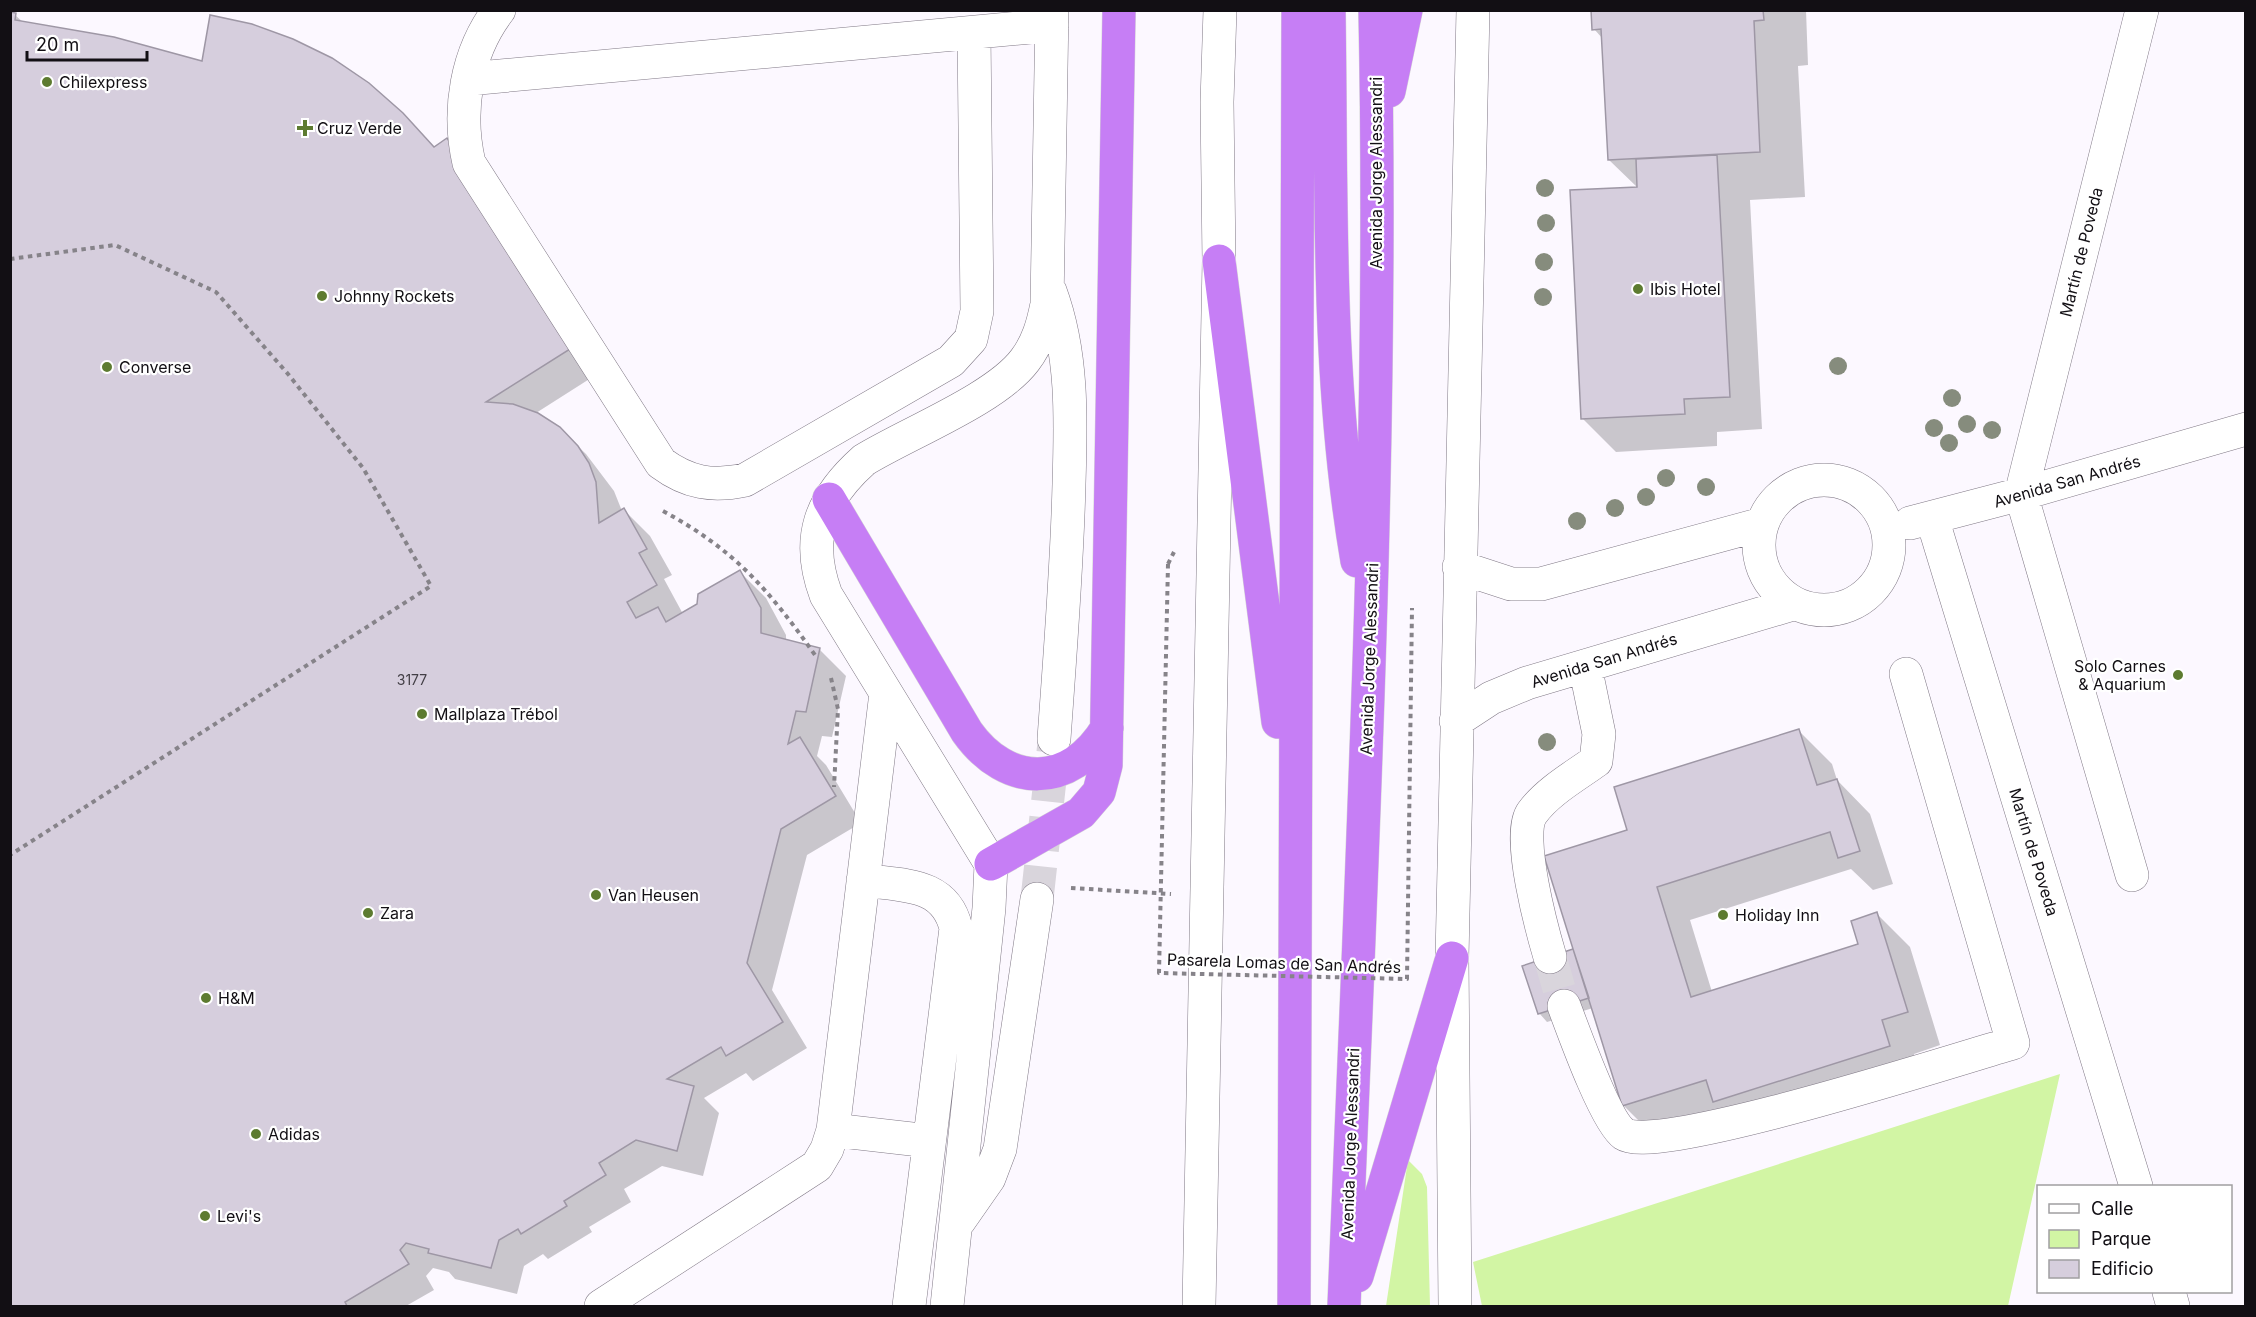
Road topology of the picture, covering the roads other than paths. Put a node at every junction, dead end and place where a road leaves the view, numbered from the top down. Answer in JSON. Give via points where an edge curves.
{"nodes":[{"id":1,"x":500,"y":10,"type":"edge"},
{"id":2,"x":1119,"y":10,"type":"edge"},
{"id":3,"x":1220,"y":10,"type":"edge"},
{"id":4,"x":1298,"y":10,"type":"edge"},
{"id":5,"x":1329,"y":10,"type":"edge"},
{"id":6,"x":1375,"y":10,"type":"edge"},
{"id":7,"x":1406,"y":10,"type":"edge"},
{"id":8,"x":1473,"y":10,"type":"edge"},
{"id":9,"x":2142,"y":10,"type":"edge"},
{"id":10,"x":1052,"y":18,"type":"edge"},
{"id":11,"x":974,"y":33,"type":"junction"},
{"id":12,"x":468,"y":79,"type":"junction"},
{"id":13,"x":1378,"y":146,"type":"junction"},
{"id":14,"x":1219,"y":261,"type":"junction"},
{"id":15,"x":1047,"y":284,"type":"junction"},
{"id":16,"x":2246,"y":429,"type":"edge"},
{"id":17,"x":2022,"y":494,"type":"junction"},
{"id":18,"x":829,"y":499,"type":"junction"},
{"id":19,"x":1932,"y":518,"type":"junction"},
{"id":20,"x":1762,"y":524,"type":"junction"},
{"id":21,"x":1888,"y":528,"type":"junction"},
{"id":22,"x":1459,"y":567,"type":"junction"},
{"id":23,"x":1793,"y":604,"type":"junction"},
{"id":24,"x":1371,"y":630,"type":"junction"},
{"id":25,"x":1585,"y":666,"type":"junction"},
{"id":26,"x":1906,"y":674,"type":"dead end"},
{"id":27,"x":886,"y":693,"type":"junction"},
{"id":28,"x":1456,"y":721,"type":"junction"},
{"id":29,"x":1107,"y":728,"type":"junction"},
{"id":30,"x":1054,"y":739,"type":"tunnel mouth"},
{"id":31,"x":1295,"y":851,"type":"junction"},
{"id":32,"x":991,"y":864,"type":"junction"},
{"id":33,"x":2132,"y":875,"type":"dead end"},
{"id":34,"x":863,"y":880,"type":"junction"},
{"id":35,"x":1037,"y":899,"type":"tunnel mouth"},
{"id":36,"x":1550,"y":957,"type":"tunnel mouth"},
{"id":37,"x":1452,"y":958,"type":"junction"},
{"id":38,"x":1564,"y":1006,"type":"tunnel mouth"},
{"id":39,"x":833,"y":1130,"type":"junction"},
{"id":40,"x":929,"y":1141,"type":"junction"},
{"id":41,"x":2136,"y":1185,"type":"edge"},
{"id":42,"x":958,"y":1223,"type":"junction"},
{"id":43,"x":600,"y":1306,"type":"edge"},
{"id":44,"x":909,"y":1306,"type":"edge"},
{"id":45,"x":947,"y":1306,"type":"edge"},
{"id":46,"x":1199,"y":1306,"type":"edge"},
{"id":47,"x":1294,"y":1306,"type":"edge"},
{"id":48,"x":1346,"y":1306,"type":"edge"},
{"id":49,"x":1455,"y":1306,"type":"edge"}],
"edges":[{"from":1,"to":12,"type":"street","via":[[477,44]]},
{"from":2,"to":29,"type":"highway"},
{"from":3,"to":14,"type":"street"},
{"from":4,"to":31,"type":"highway"},
{"from":5,"to":24,"type":"highway","via":[[1336,384],[1345,489]]},
{"from":6,"to":13,"type":"highway","name":"Avenida Jorge Alessandri"},
{"from":7,"to":13,"type":"highway"},
{"from":8,"to":22,"type":"street"},
{"from":9,"to":17,"type":"street","name":"Martín de Poveda"},
{"from":10,"to":11,"type":"street"},
{"from":10,"to":15,"type":"street"},
{"from":11,"to":12,"type":"street"},
{"from":11,"to":12,"type":"street","via":[[977,311],[971,339],[951,361],[745,480],[713,485],[678,475],[661,463],[477,179],[469,163],[464,131]]},
{"from":13,"to":24,"type":"highway","name":"Avenida Jorge Alessandri"},
{"from":14,"to":31,"type":"highway"},
{"from":14,"to":46,"type":"street"},
{"from":15,"to":18,"type":"street","via":[[1043,323],[1036,343],[1013,373],[984,395],[864,460]]},
{"from":15,"to":30,"type":"street","via":[[1064,339],[1071,439],[1068,548]]},
{"from":16,"to":17,"type":"street","name":"Avenida San Andrés"},
{"from":17,"to":19,"type":"street","name":"Avenida San Andrés"},
{"from":17,"to":33,"type":"street"},
{"from":18,"to":27,"type":"street","via":[[817,533],[819,575],[836,613]]},
{"from":18,"to":29,"type":"highway","via":[[967,732],[992,760],[1021,773],[1056,771],[1090,751]]},
{"from":19,"to":21,"type":"street","name":"Avenida San Andrés"},
{"from":19,"to":41,"type":"street","name":"Martín de Poveda"},
{"from":20,"to":21,"type":"street","via":[[1775,501],[1785,493],[1812,481],[1828,480],[1844,483],[1872,500]]},
{"from":20,"to":22,"type":"street","via":[[1541,584],[1511,584]]},
{"from":20,"to":23,"type":"street","via":[[1758,547],[1763,570],[1781,595]]},
{"from":21,"to":23,"type":"street","via":[[1887,566],[1865,597],[1830,611]]},
{"from":22,"to":28,"type":"street"},
{"from":23,"to":25,"type":"street","name":"Avenida San Andrés"},
{"from":24,"to":48,"type":"highway","name":"Avenida Jorge Alessandri"},
{"from":25,"to":28,"type":"street","name":"Avenida San Andrés","via":[[1509,690]]},
{"from":25,"to":36,"type":"street","via":[[1599,734],[1596,761],[1531,815],[1525,839]]},
{"from":26,"to":38,"type":"street","via":[[2013,1044],[1737,1122],[1686,1134],[1633,1138],[1622,1133],[1606,1107]]},
{"from":27,"to":32,"type":"street"},
{"from":27,"to":34,"type":"street"},
{"from":28,"to":37,"type":"street"},
{"from":29,"to":32,"type":"highway","via":[[1104,779],[1091,804]]},
{"from":31,"to":47,"type":"highway"},
{"from":32,"to":42,"type":"street"},
{"from":34,"to":39,"type":"street"},
{"from":34,"to":40,"type":"street","via":[[935,894],[953,915],[956,935]]},
{"from":35,"to":42,"type":"street","via":[[1000,1149],[989,1178]]},
{"from":37,"to":48,"type":"highway"},
{"from":37,"to":49,"type":"street"},
{"from":39,"to":40,"type":"street"},
{"from":39,"to":43,"type":"street","via":[[817,1166]]},
{"from":40,"to":44,"type":"street"},
{"from":42,"to":45,"type":"street"}]}
